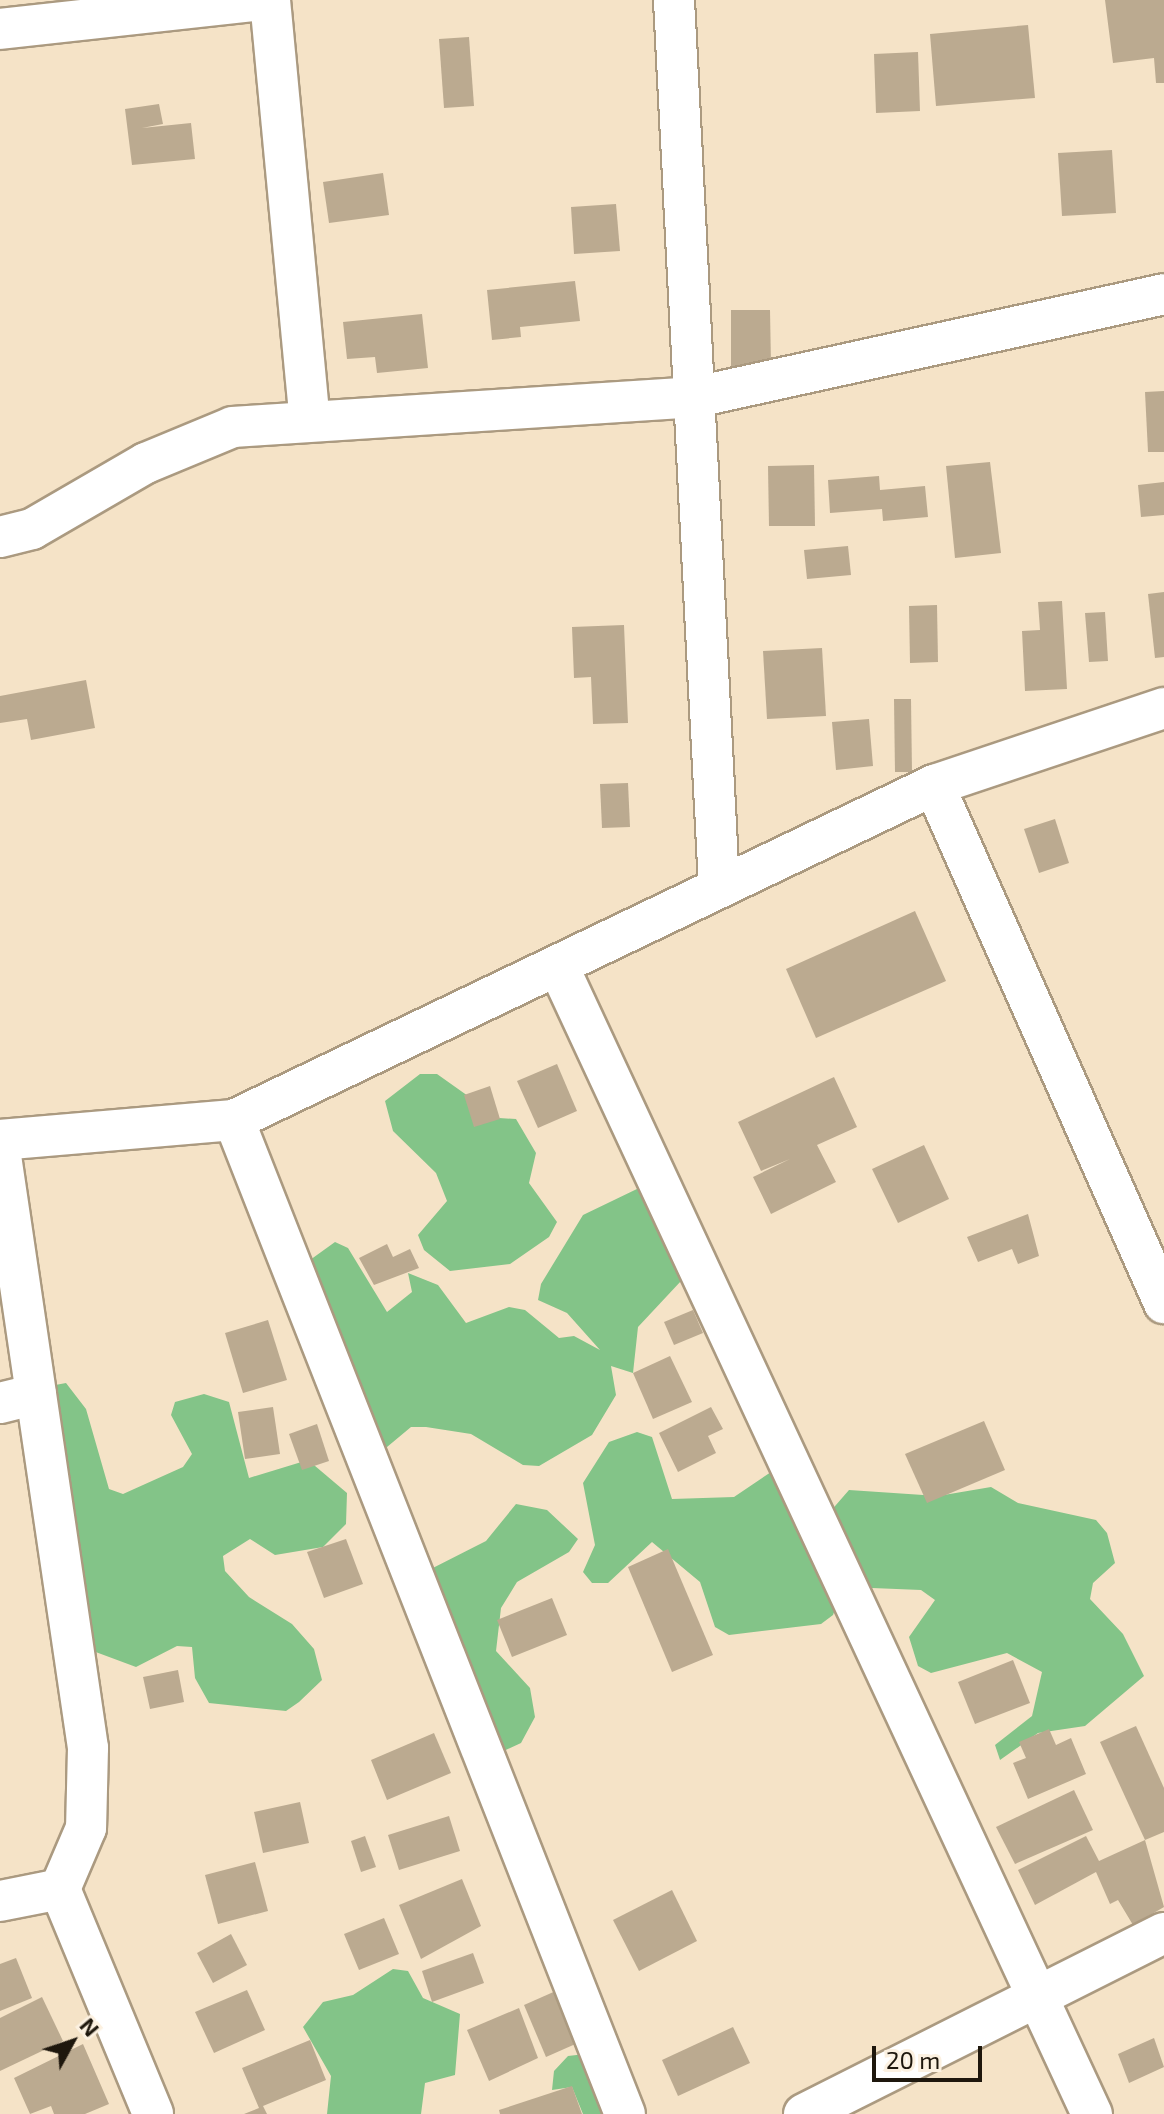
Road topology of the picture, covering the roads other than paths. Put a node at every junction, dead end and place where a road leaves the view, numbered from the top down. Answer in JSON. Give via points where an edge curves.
{"nodes":[{"id":1,"x":267,"y":0,"type":"edge"},
{"id":2,"x":674,"y":0,"type":"edge"},
{"id":3,"x":0,"y":29,"type":"edge"},
{"id":4,"x":1164,"y":294,"type":"edge"},
{"id":5,"x":696,"y":397,"type":"junction"},
{"id":6,"x":310,"y":420,"type":"junction"},
{"id":7,"x":0,"y":537,"type":"edge"},
{"id":8,"x":1164,"y":708,"type":"edge"},
{"id":9,"x":934,"y":785,"type":"junction"},
{"id":10,"x":719,"y":886,"type":"junction"},
{"id":11,"x":559,"y":968,"type":"junction"},
{"id":12,"x":234,"y":1120,"type":"junction"},
{"id":13,"x":0,"y":1140,"type":"edge"},
{"id":14,"x":0,"y":1149,"type":"edge"},
{"id":15,"x":1164,"y":1303,"type":"edge"},
{"id":16,"x":18,"y":1399,"type":"edge"},
{"id":17,"x":60,"y":1889,"type":"junction"},
{"id":18,"x":0,"y":1901,"type":"edge"},
{"id":19,"x":1164,"y":1933,"type":"edge"},
{"id":20,"x":1039,"y":1990,"type":"junction"},
{"id":21,"x":146,"y":2112,"type":"edge"},
{"id":22,"x":625,"y":2114,"type":"edge"},
{"id":23,"x":804,"y":2114,"type":"edge"},
{"id":24,"x":1092,"y":2114,"type":"edge"}],
"edges":[{"from":1,"to":3,"type":"street"},
{"from":1,"to":6,"type":"street"},
{"from":2,"to":5,"type":"street"},
{"from":4,"to":5,"type":"street"},
{"from":5,"to":6,"type":"street"},
{"from":5,"to":10,"type":"street"},
{"from":6,"to":7,"type":"street","via":[[233,427],[146,463],[32,529]]},
{"from":8,"to":9,"type":"street"},
{"from":9,"to":10,"type":"street"},
{"from":9,"to":15,"type":"street"},
{"from":10,"to":11,"type":"street"},
{"from":11,"to":12,"type":"street"},
{"from":11,"to":20,"type":"street"},
{"from":12,"to":13,"type":"street"},
{"from":12,"to":22,"type":"street"},
{"from":14,"to":16,"type":"street"},
{"from":16,"to":17,"type":"street","via":[[88,1748],[86,1828]]},
{"from":17,"to":18,"type":"street"},
{"from":17,"to":21,"type":"street"},
{"from":19,"to":20,"type":"street"},
{"from":20,"to":23,"type":"street"},
{"from":20,"to":24,"type":"street"}]}
